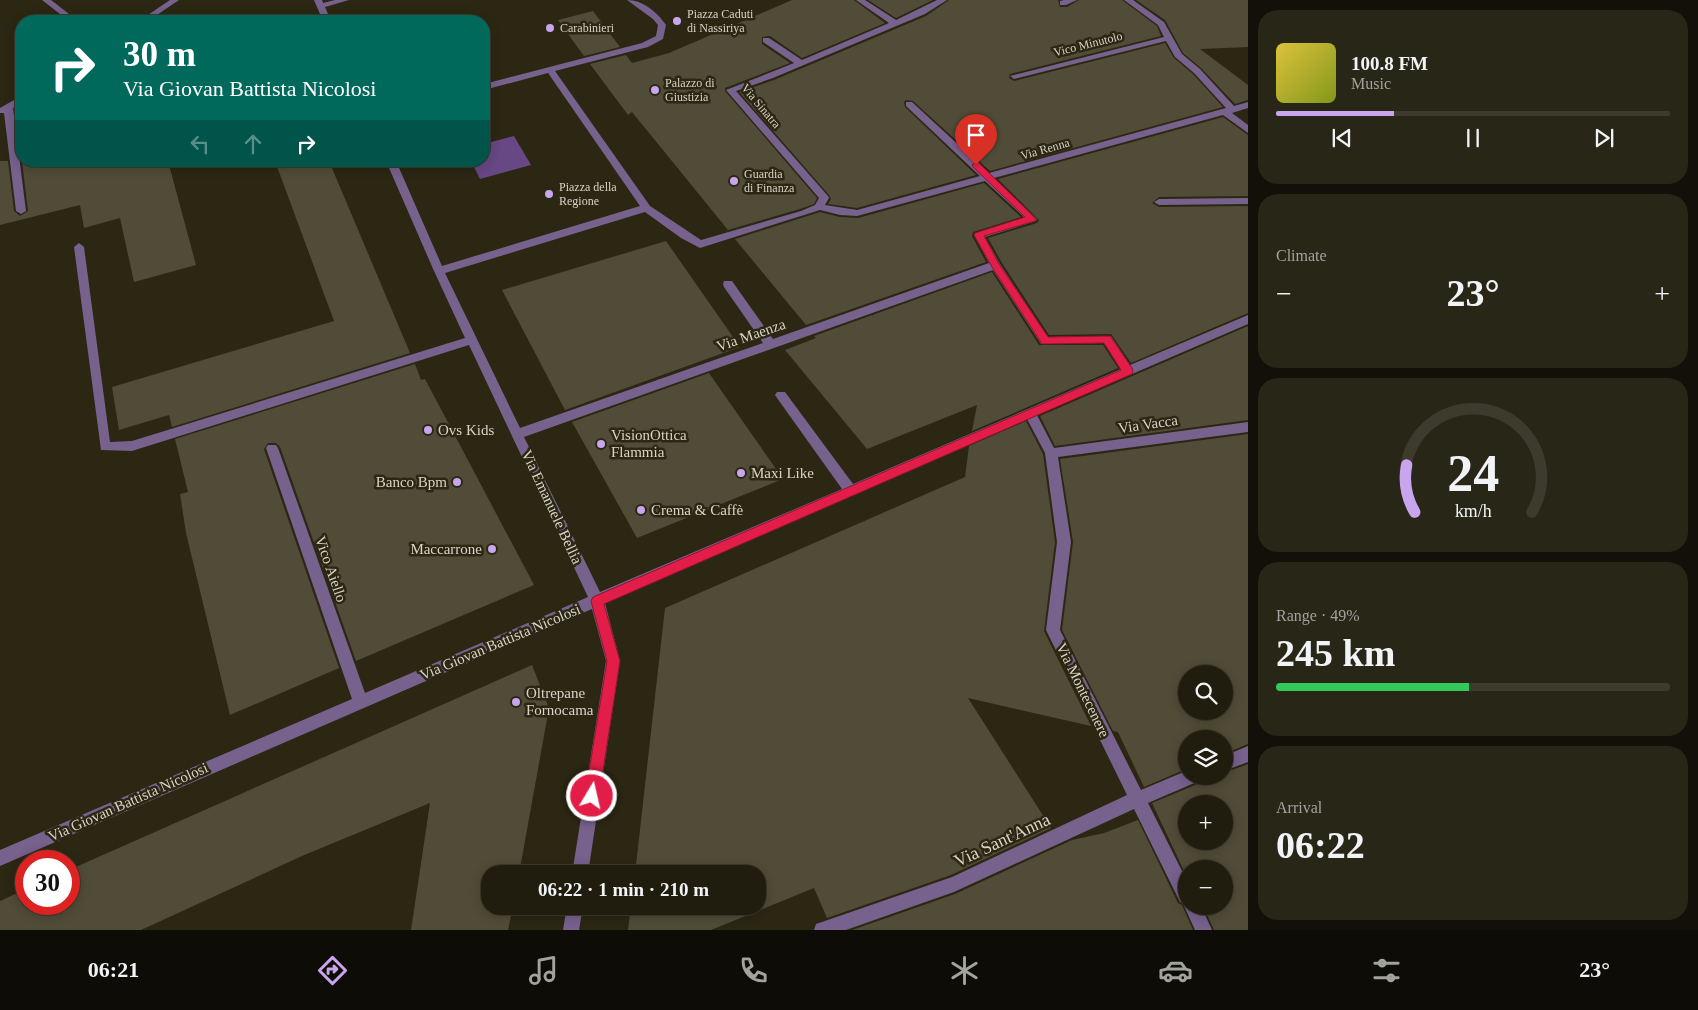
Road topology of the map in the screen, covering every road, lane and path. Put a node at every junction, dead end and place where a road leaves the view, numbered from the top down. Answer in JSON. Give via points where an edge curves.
{"nodes":[{"id":1,"x":46,"y":0,"type":"edge"},
{"id":2,"x":175,"y":0,"type":"edge"},
{"id":3,"x":345,"y":0,"type":"edge"},
{"id":4,"x":631,"y":0,"type":"edge"},
{"id":5,"x":860,"y":0,"type":"edge"},
{"id":6,"x":943,"y":0,"type":"edge"},
{"id":7,"x":1073,"y":0,"type":"edge"},
{"id":8,"x":1128,"y":0,"type":"edge"},
{"id":9,"x":319,"y":3,"type":"edge"},
{"id":10,"x":1063,"y":3,"type":"dead end"},
{"id":11,"x":66,"y":15,"type":"edge"},
{"id":12,"x":152,"y":15,"type":"edge"},
{"id":13,"x":324,"y":15,"type":"edge"},
{"id":14,"x":895,"y":23,"type":"junction"},
{"id":15,"x":1168,"y":38,"type":"junction"},
{"id":16,"x":766,"y":40,"type":"dead end"},
{"id":17,"x":800,"y":63,"type":"junction"},
{"id":18,"x":550,"y":70,"type":"junction"},
{"id":19,"x":1014,"y":76,"type":"dead end"},
{"id":20,"x":490,"y":85,"type":"edge"},
{"id":21,"x":15,"y":103,"type":"edge"},
{"id":22,"x":909,"y":104,"type":"dead end"},
{"id":23,"x":1248,"y":105,"type":"edge"},
{"id":24,"x":4,"y":110,"type":"edge"},
{"id":25,"x":1229,"y":111,"type":"junction"},
{"id":26,"x":1248,"y":130,"type":"edge"},
{"id":27,"x":394,"y":167,"type":"edge"},
{"id":28,"x":990,"y":177,"type":"junction"},
{"id":29,"x":1248,"y":201,"type":"edge"},
{"id":30,"x":1159,"y":202,"type":"dead end"},
{"id":31,"x":820,"y":207,"type":"junction"},
{"id":32,"x":646,"y":208,"type":"junction"},
{"id":33,"x":21,"y":212,"type":"dead end"},
{"id":34,"x":79,"y":247,"type":"dead end"},
{"id":35,"x":995,"y":265,"type":"junction"},
{"id":36,"x":439,"y":271,"type":"junction"},
{"id":37,"x":728,"y":284,"type":"dead end"},
{"id":38,"x":1248,"y":319,"type":"edge"},
{"id":39,"x":473,"y":340,"type":"junction"},
{"id":40,"x":770,"y":344,"type":"junction"},
{"id":41,"x":1128,"y":371,"type":"junction"},
{"id":42,"x":781,"y":395,"type":"dead end"},
{"id":43,"x":1030,"y":413,"type":"junction"},
{"id":44,"x":1248,"y":427,"type":"edge"},
{"id":45,"x":518,"y":434,"type":"junction"},
{"id":46,"x":272,"y":448,"type":"dead end"},
{"id":47,"x":1051,"y":453,"type":"junction"},
{"id":48,"x":851,"y":491,"type":"junction"},
{"id":49,"x":597,"y":601,"type":"junction"},
{"id":50,"x":360,"y":701,"type":"junction"},
{"id":51,"x":1248,"y":754,"type":"edge"},
{"id":52,"x":1233,"y":760,"type":"edge"},
{"id":53,"x":1178,"y":783,"type":"edge"},
{"id":54,"x":1137,"y":800,"type":"junction"},
{"id":55,"x":0,"y":858,"type":"edge"},
{"id":56,"x":581,"y":865,"type":"edge"},
{"id":57,"x":1178,"y":880,"type":"edge"},
{"id":58,"x":574,"y":915,"type":"edge"},
{"id":59,"x":1196,"y":915,"type":"edge"},
{"id":60,"x":571,"y":930,"type":"edge"},
{"id":61,"x":822,"y":930,"type":"edge"},
{"id":62,"x":1204,"y":930,"type":"edge"}],
"edges":[{"from":1,"to":11,"type":"street"},
{"from":2,"to":12,"type":"street"},
{"from":3,"to":9,"type":"street"},
{"from":4,"to":18,"type":"street","via":[[656,17],[662,25],[660,37],[645,46]]},
{"from":5,"to":14,"type":"street"},
{"from":6,"to":14,"type":"street","name":"Via Sinatra"},
{"from":7,"to":10,"type":"street"},
{"from":8,"to":15,"type":"street","via":[[1161,24]]},
{"from":9,"to":13,"type":"street"},
{"from":14,"to":17,"type":"street","name":"Via Sinatra"},
{"from":15,"to":19,"type":"street","name":"Vico Minutolo"},
{"from":15,"to":25,"type":"street","via":[[1178,56],[1196,71]]},
{"from":16,"to":17,"type":"street"},
{"from":17,"to":31,"type":"street","name":"Via Sinatra","via":[[730,90],[824,198]]},
{"from":18,"to":20,"type":"street"},
{"from":18,"to":32,"type":"street"},
{"from":21,"to":24,"type":"street"},
{"from":22,"to":28,"type":"street"},
{"from":23,"to":25,"type":"street","name":"Via Renna"},
{"from":24,"to":33,"type":"street"},
{"from":25,"to":26,"type":"street"},
{"from":25,"to":28,"type":"street","name":"Via Renna"},
{"from":27,"to":36,"type":"street","name":"Via Emanuele Bellia"},
{"from":28,"to":31,"type":"street","name":"Via Renna","via":[[857,213]]},
{"from":28,"to":35,"type":"street","via":[[1032,219],[979,235]]},
{"from":29,"to":30,"type":"street"},
{"from":31,"to":32,"type":"street","via":[[700,244]]},
{"from":32,"to":36,"type":"street"},
{"from":34,"to":39,"type":"street","via":[[105,447],[132,446]]},
{"from":35,"to":40,"type":"street","name":"Via Maenza"},
{"from":35,"to":41,"type":"street","via":[[1045,341],[1107,339]]},
{"from":36,"to":39,"type":"street","name":"Via Emanuele Bellia"},
{"from":37,"to":40,"type":"street"},
{"from":38,"to":41,"type":"street","name":"Via Giovan Battista Nicolosi"},
{"from":39,"to":45,"type":"street","name":"Via Emanuele Bellia"},
{"from":40,"to":45,"type":"street","name":"Via Maenza"},
{"from":41,"to":43,"type":"street","name":"Via Giovan Battista Nicolosi"},
{"from":42,"to":48,"type":"street"},
{"from":43,"to":47,"type":"street","name":"Via Montecenere"},
{"from":43,"to":48,"type":"street","name":"Via Giovan Battista Nicolosi"},
{"from":44,"to":47,"type":"street","name":"Via Vacca"},
{"from":45,"to":49,"type":"street","name":"Via Emanuele Bellia"},
{"from":46,"to":50,"type":"street","name":"Vico Aiello"},
{"from":47,"to":54,"type":"street","name":"Via Montecenere","via":[[1064,542],[1053,630]]},
{"from":48,"to":49,"type":"street","name":"Via Giovan Battista Nicolosi"},
{"from":49,"to":50,"type":"street","name":"Via Giovan Battista Nicolosi"},
{"from":49,"to":56,"type":"street","name":"Via Emanuele Bellia","via":[[613,661]]},
{"from":50,"to":55,"type":"street","name":"Via Giovan Battista Nicolosi"},
{"from":51,"to":52,"type":"street"},
{"from":53,"to":54,"type":"street","name":"Via Sant'Anna"},
{"from":54,"to":57,"type":"street","name":"Via Montecenere"},
{"from":54,"to":61,"type":"street","name":"Via Sant'Anna","via":[[954,884]]},
{"from":58,"to":60,"type":"street"},
{"from":59,"to":62,"type":"street"}]}
